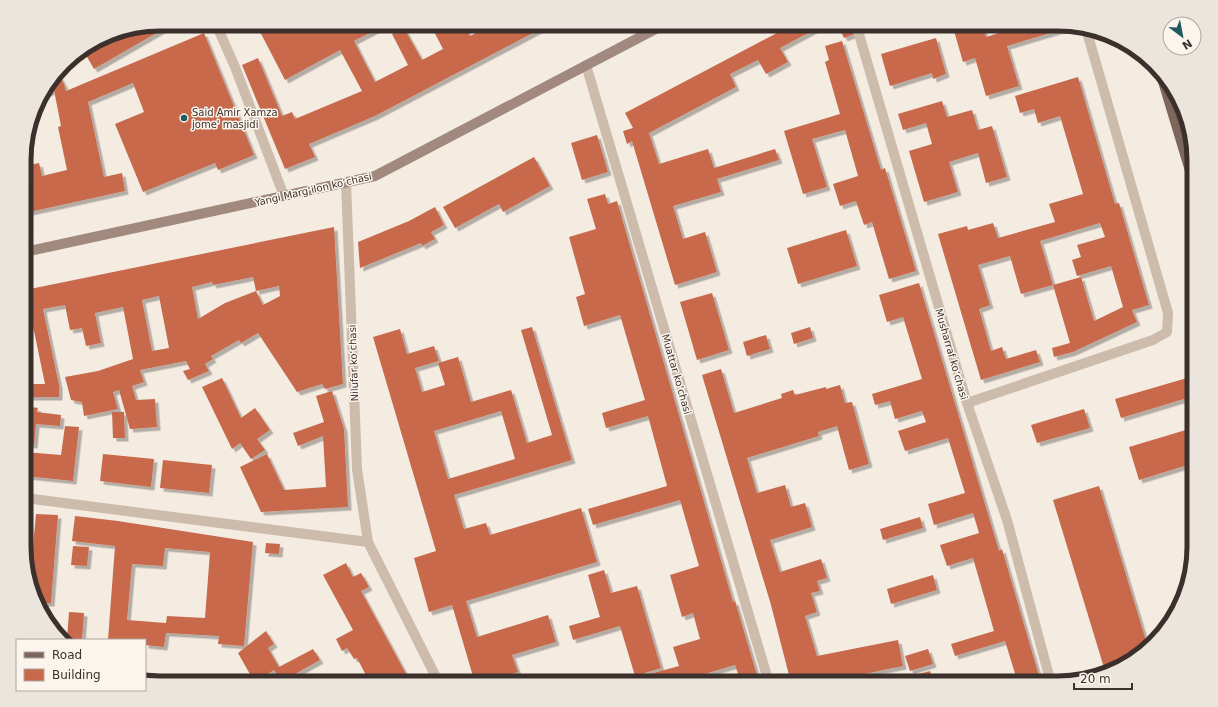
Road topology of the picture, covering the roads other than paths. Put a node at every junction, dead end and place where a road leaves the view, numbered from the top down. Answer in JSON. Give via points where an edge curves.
{"nodes":[{"id":1,"x":219,"y":31,"type":"edge"},
{"id":2,"x":652,"y":31,"type":"edge"},
{"id":3,"x":858,"y":31,"type":"edge"},
{"id":4,"x":1088,"y":34,"type":"edge"},
{"id":5,"x":586,"y":65,"type":"junction"},
{"id":6,"x":1165,"y":89,"type":"edge"},
{"id":7,"x":1187,"y":161,"type":"edge"},
{"id":8,"x":346,"y":182,"type":"junction"},
{"id":9,"x":284,"y":196,"type":"junction"},
{"id":10,"x":31,"y":251,"type":"edge"},
{"id":11,"x":967,"y":403,"type":"junction"},
{"id":12,"x":31,"y":499,"type":"edge"},
{"id":13,"x":368,"y":542,"type":"junction"},
{"id":14,"x":435,"y":676,"type":"edge"},
{"id":15,"x":766,"y":676,"type":"edge"},
{"id":16,"x":1049,"y":676,"type":"edge"}],
"edges":[{"from":1,"to":9,"type":"street"},
{"from":2,"to":5,"type":"main road","name":"Yangi Margʻilon koʻchasi"},
{"from":3,"to":11,"type":"street","name":"Musharraf koʻchasi"},
{"from":4,"to":11,"type":"street","via":[[1168,313],[1167,332],[1153,340]]},
{"from":5,"to":8,"type":"main road","name":"Yangi Margʻilon koʻchasi","via":[[375,176]]},
{"from":5,"to":15,"type":"street","name":"Muattar koʻchasi"},
{"from":6,"to":7,"type":"main road"},
{"from":8,"to":9,"type":"main road","name":"Yangi Margʻilon koʻchasi"},
{"from":8,"to":13,"type":"street","name":"Nilufar koʻchasi","via":[[357,469]]},
{"from":9,"to":10,"type":"main road","name":"Yangi Margʻilon koʻchasi"},
{"from":11,"to":16,"type":"street","name":"Musharraf koʻchasi","via":[[1007,520]]},
{"from":12,"to":13,"type":"street"},
{"from":13,"to":14,"type":"street","name":"Nilufar koʻchasi"}]}
